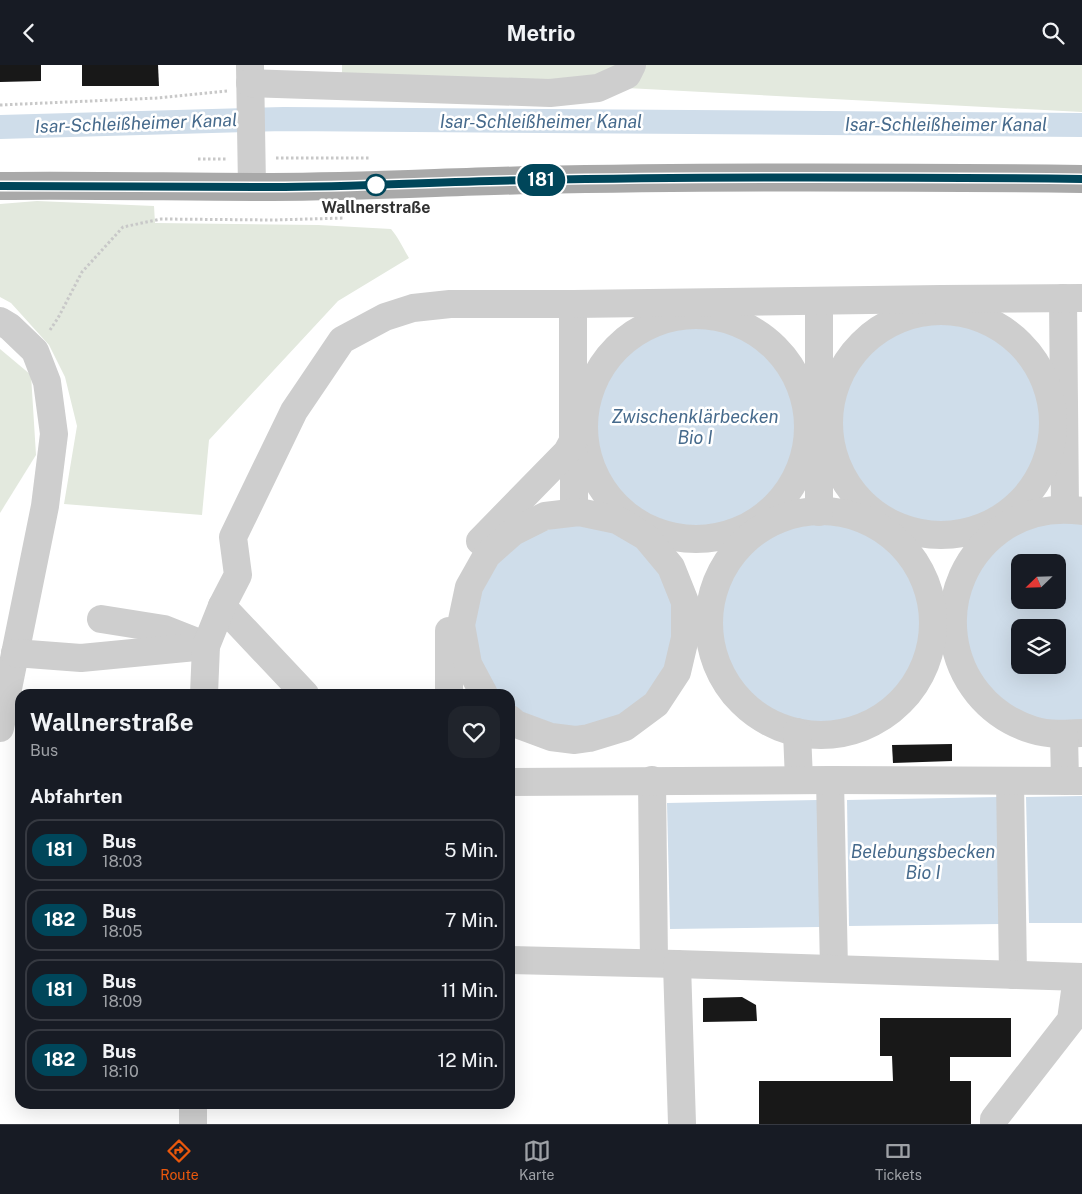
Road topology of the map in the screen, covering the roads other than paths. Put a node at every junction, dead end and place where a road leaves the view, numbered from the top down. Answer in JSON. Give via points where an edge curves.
{"nodes":[{"id":1,"x":632,"y":65,"type":"edge"},
{"id":2,"x":250,"y":85,"type":"edge"},
{"id":3,"x":1082,"y":179,"type":"edge"},
{"id":4,"x":0,"y":186,"type":"edge"},
{"id":5,"x":252,"y":187,"type":"junction"},
{"id":6,"x":1072,"y":298,"type":"edge"},
{"id":7,"x":819,"y":301,"type":"junction"},
{"id":8,"x":573,"y":304,"type":"junction"},
{"id":9,"x":941,"y":305,"type":"junction"},
{"id":10,"x":690,"y":309,"type":"junction"},
{"id":11,"x":0,"y":321,"type":"edge"},
{"id":12,"x":1082,"y":384,"type":"edge"},
{"id":13,"x":1063,"y":420,"type":"junction"},
{"id":14,"x":818,"y":423,"type":"junction"},
{"id":15,"x":576,"y":431,"type":"junction"},
{"id":16,"x":1082,"y":462,"type":"edge"},
{"id":17,"x":1073,"y":510,"type":"edge"},
{"id":18,"x":574,"y":512,"type":"junction"},
{"id":19,"x":819,"y":512,"type":"junction"},
{"id":20,"x":879,"y":523,"type":"junction"},
{"id":21,"x":1002,"y":523,"type":"junction"},
{"id":22,"x":756,"y":526,"type":"junction"},
{"id":23,"x":636,"y":528,"type":"junction"},
{"id":24,"x":222,"y":606,"type":"junction"},
{"id":25,"x":101,"y":619,"type":"dead end"},
{"id":26,"x":942,"y":622,"type":"junction"},
{"id":27,"x":698,"y":633,"type":"junction"},
{"id":28,"x":206,"y":646,"type":"junction"},
{"id":29,"x":15,"y":653,"type":"junction"},
{"id":30,"x":458,"y":664,"type":"junction"},
{"id":31,"x":204,"y":689,"type":"edge"},
{"id":32,"x":300,"y":689,"type":"edge"},
{"id":33,"x":450,"y":689,"type":"edge"},
{"id":34,"x":480,"y":689,"type":"edge"},
{"id":35,"x":515,"y":723,"type":"edge"},
{"id":36,"x":0,"y":728,"type":"edge"},
{"id":37,"x":797,"y":733,"type":"junction"},
{"id":38,"x":1073,"y":733,"type":"edge"},
{"id":39,"x":575,"y":739,"type":"junction"},
{"id":40,"x":652,"y":780,"type":"junction"},
{"id":41,"x":799,"y":780,"type":"junction"},
{"id":42,"x":830,"y":780,"type":"junction"},
{"id":43,"x":576,"y":781,"type":"junction"},
{"id":44,"x":1010,"y":781,"type":"junction"},
{"id":45,"x":1073,"y":781,"type":"edge"},
{"id":46,"x":515,"y":782,"type":"edge"},
{"id":47,"x":515,"y":960,"type":"edge"},
{"id":48,"x":666,"y":963,"type":"junction"},
{"id":49,"x":834,"y":969,"type":"junction"},
{"id":50,"x":1013,"y":975,"type":"junction"},
{"id":51,"x":1080,"y":977,"type":"edge"},
{"id":52,"x":193,"y":1109,"type":"edge"},
{"id":53,"x":193,"y":1124,"type":"edge"},
{"id":54,"x":682,"y":1124,"type":"edge"},
{"id":55,"x":994,"y":1124,"type":"edge"}],
"edges":[{"from":1,"to":2,"type":"street","via":[[627,75],[598,88],[550,93]]},
{"from":2,"to":5,"type":"street"},
{"from":3,"to":5,"type":"main road","via":[[669,178]]},
{"from":4,"to":5,"type":"main road"},
{"from":6,"to":9,"type":"street"},
{"from":6,"to":13,"type":"street"},
{"from":7,"to":9,"type":"street"},
{"from":7,"to":10,"type":"street"},
{"from":7,"to":14,"type":"street"},
{"from":8,"to":10,"type":"street"},
{"from":8,"to":15,"type":"street"},
{"from":8,"to":24,"type":"street","via":[[450,304],[413,308],[385,317],[342,340],[294,411],[233,537],[238,575]]},
{"from":9,"to":13,"type":"street","via":[[948,311],[985,320],[1016,340],[1040,370],[1052,406]]},
{"from":9,"to":14,"type":"street","via":[[878,329],[852,354]]},
{"from":10,"to":14,"type":"street","via":[[738,321],[768,339],[793,369]]},
{"from":10,"to":15,"type":"street","via":[[634,333],[609,356],[590,388]]},
{"from":11,"to":29,"type":"street","via":[[35,351],[47,382],[54,434],[45,506]]},
{"from":12,"to":13,"type":"street"},
{"from":13,"to":16,"type":"street","via":[[1074,437]]},
{"from":13,"to":17,"type":"street"},
{"from":13,"to":21,"type":"street","via":[[1038,480]]},
{"from":14,"to":19,"type":"street"},
{"from":14,"to":20,"type":"street","via":[[851,490],[877,516]]},
{"from":14,"to":22,"type":"street","via":[[807,439],[799,473],[777,505]]},
{"from":15,"to":18,"type":"street"},
{"from":15,"to":23,"type":"street","via":[[609,500]]},
{"from":15,"to":30,"type":"street","via":[[567,452],[480,541],[467,560],[456,582],[449,608]]},
{"from":17,"to":21,"type":"street","via":[[1046,510]]},
{"from":18,"to":23,"type":"street","via":[[617,519]]},
{"from":18,"to":30,"type":"street","via":[[545,516],[513,532],[487,555],[469,587]]},
{"from":19,"to":20,"type":"street","via":[[828,511]]},
{"from":19,"to":22,"type":"street","via":[[792,514]]},
{"from":20,"to":21,"type":"street","via":[[910,532],[946,536]]},
{"from":20,"to":26,"type":"street","via":[[920,570],[932,606]]},
{"from":21,"to":26,"type":"street","via":[[972,559],[956,592],[953,610]]},
{"from":22,"to":23,"type":"street","via":[[697,541],[673,539]]},
{"from":22,"to":27,"type":"street","via":[[732,554],[715,586],[708,622]]},
{"from":23,"to":27,"type":"street","via":[[671,567]]},
{"from":24,"to":28,"type":"street"},
{"from":24,"to":32,"type":"street"},
{"from":25,"to":28,"type":"street","via":[[164,629]]},
{"from":26,"to":37,"type":"street","via":[[918,680],[894,709],[862,729],[826,736]]},
{"from":26,"to":38,"type":"street","via":[[953,629],[955,647],[969,681],[993,708],[1033,730]]},
{"from":27,"to":37,"type":"street","via":[[731,691],[757,716]]},
{"from":27,"to":39,"type":"street","via":[[685,637],[677,672],[656,704],[625,727]]},
{"from":28,"to":29,"type":"street","via":[[81,658]]},
{"from":28,"to":31,"type":"street"},
{"from":29,"to":36,"type":"street"},
{"from":30,"to":33,"type":"street"},
{"from":30,"to":34,"type":"street"},
{"from":35,"to":39,"type":"street","via":[[551,737]]},
{"from":37,"to":41,"type":"street"},
{"from":38,"to":45,"type":"street"},
{"from":39,"to":43,"type":"street"},
{"from":40,"to":41,"type":"street"},
{"from":40,"to":43,"type":"street"},
{"from":40,"to":48,"type":"street"},
{"from":41,"to":42,"type":"street"},
{"from":42,"to":44,"type":"street"},
{"from":42,"to":49,"type":"street"},
{"from":43,"to":46,"type":"street"},
{"from":44,"to":45,"type":"street"},
{"from":44,"to":50,"type":"street"},
{"from":47,"to":48,"type":"street"},
{"from":48,"to":49,"type":"street"},
{"from":48,"to":54,"type":"street"},
{"from":49,"to":50,"type":"street"},
{"from":50,"to":51,"type":"street"},
{"from":51,"to":55,"type":"street","via":[[1071,1020],[994,1119]]},
{"from":52,"to":53,"type":"street"}]}
